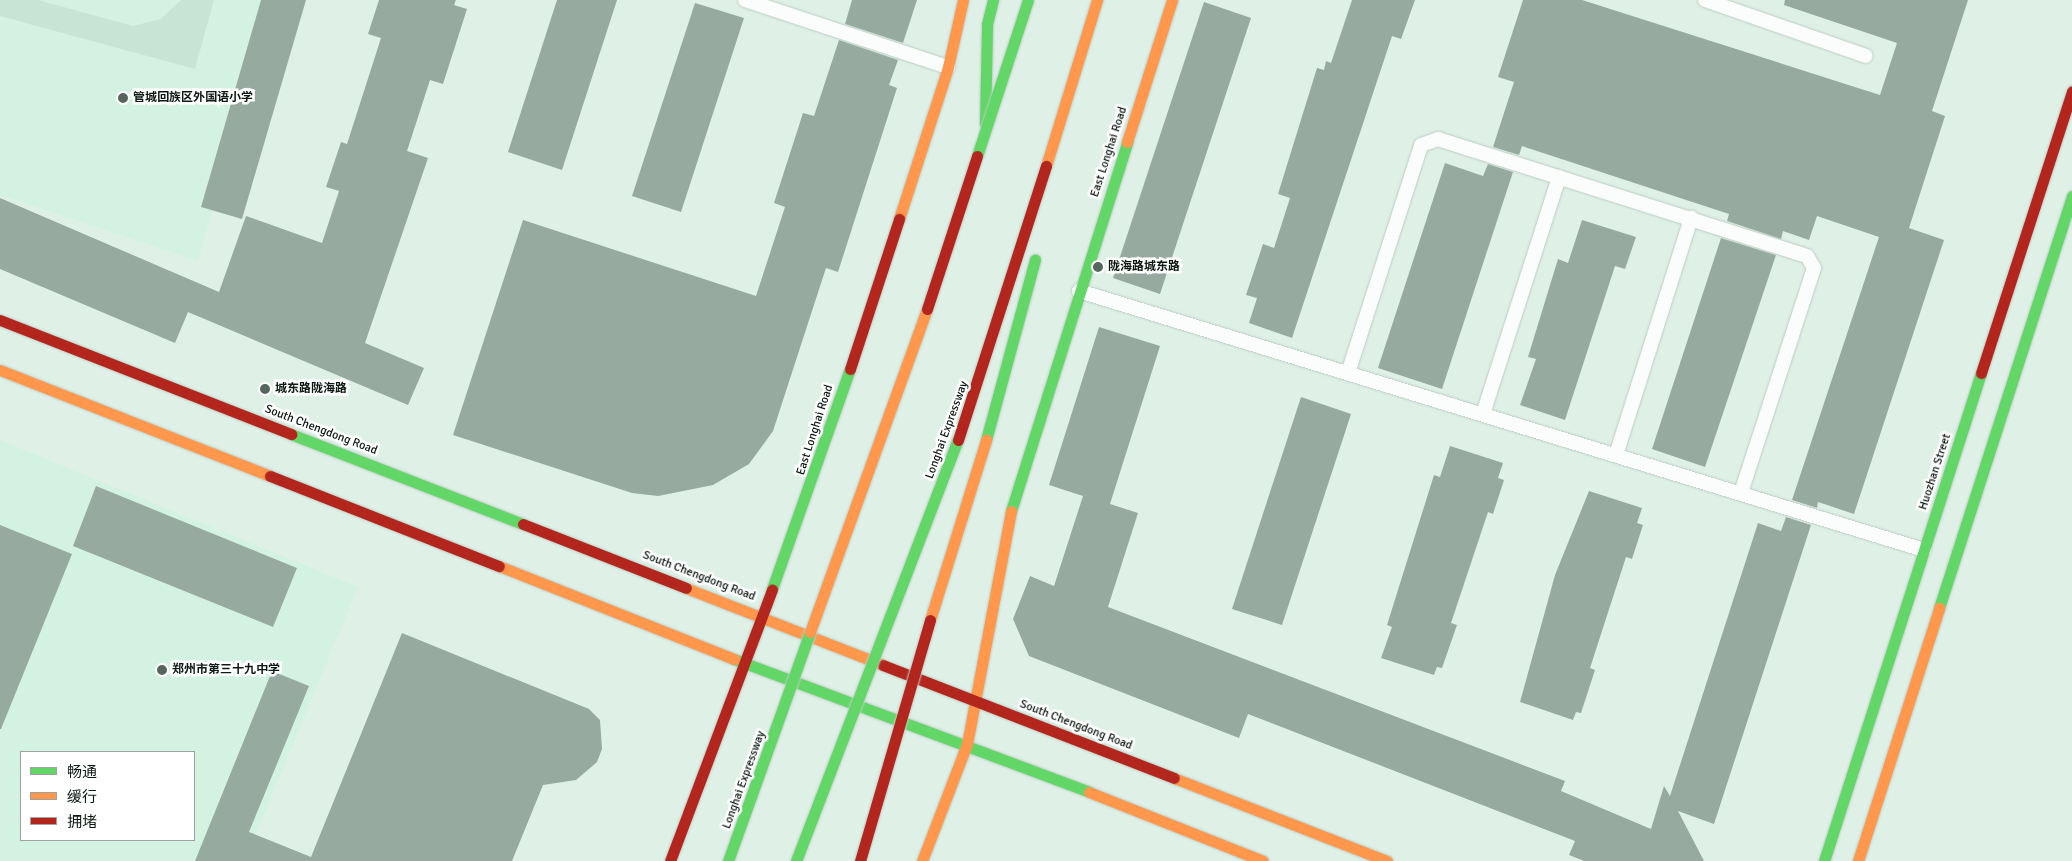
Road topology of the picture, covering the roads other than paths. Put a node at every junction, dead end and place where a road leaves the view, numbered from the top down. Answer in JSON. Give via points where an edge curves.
{"nodes":[{"id":1,"x":745,"y":0,"type":"edge"},
{"id":2,"x":963,"y":0,"type":"edge"},
{"id":3,"x":993,"y":0,"type":"edge"},
{"id":4,"x":1028,"y":0,"type":"edge"},
{"id":5,"x":1097,"y":0,"type":"edge"},
{"id":6,"x":1172,"y":0,"type":"edge"},
{"id":7,"x":1705,"y":0,"type":"edge"},
{"id":8,"x":1866,"y":56,"type":"dead end"},
{"id":9,"x":948,"y":67,"type":"junction"},
{"id":10,"x":2072,"y":91,"type":"edge"},
{"id":11,"x":1061,"y":114,"type":"junction"},
{"id":12,"x":985,"y":137,"type":"junction"},
{"id":13,"x":1558,"y":177,"type":"junction"},
{"id":14,"x":2072,"y":196,"type":"edge"},
{"id":15,"x":1046,"y":214,"type":"dead end"},
{"id":16,"x":1691,"y":218,"type":"junction"},
{"id":17,"x":1037,"y":251,"type":"dead end"},
{"id":18,"x":1079,"y":291,"type":"junction"},
{"id":19,"x":0,"y":320,"type":"edge"},
{"id":20,"x":0,"y":370,"type":"edge"},
{"id":21,"x":1348,"y":373,"type":"junction"},
{"id":22,"x":1483,"y":414,"type":"junction"},
{"id":23,"x":1616,"y":455,"type":"junction"},
{"id":24,"x":1741,"y":493,"type":"junction"},
{"id":25,"x":1924,"y":550,"type":"junction"},
{"id":26,"x":765,"y":616,"type":"junction"},
{"id":27,"x":745,"y":663,"type":"junction"},
{"id":28,"x":972,"y":699,"type":"junction"},
{"id":29,"x":967,"y":744,"type":"junction"},
{"id":30,"x":670,"y":861,"type":"edge"},
{"id":31,"x":728,"y":861,"type":"edge"},
{"id":32,"x":796,"y":861,"type":"edge"},
{"id":33,"x":860,"y":861,"type":"edge"},
{"id":34,"x":922,"y":861,"type":"edge"},
{"id":35,"x":1263,"y":861,"type":"edge"},
{"id":36,"x":1387,"y":861,"type":"edge"},
{"id":37,"x":1824,"y":861,"type":"edge"},
{"id":38,"x":1858,"y":861,"type":"edge"}],
"edges":[{"from":1,"to":9,"type":"lane"},
{"from":2,"to":9,"type":"main road","name":"East Longhai Road"},
{"from":3,"to":12,"type":"main road","bridge":true,"via":[[987,24]]},
{"from":4,"to":12,"type":"main road","name":"Longhai Expressway","bridge":true},
{"from":5,"to":11,"type":"main road","name":"Longhai Expressway","bridge":true},
{"from":6,"to":18,"type":"main road","name":"East Longhai Road"},
{"from":7,"to":8,"type":"lane"},
{"from":9,"to":26,"type":"main road","name":"East Longhai Road"},
{"from":10,"to":25,"type":"main road","name":"Huozhan Street"},
{"from":11,"to":15,"type":"main road","bridge":true},
{"from":11,"to":32,"type":"main road","name":"Longhai Expressway","bridge":true,"via":[[986,363],[894,615]]},
{"from":12,"to":31,"type":"main road","name":"Longhai Expressway","bridge":true},
{"from":13,"to":16,"type":"lane"},
{"from":13,"to":21,"type":"lane","via":[[1438,138],[1421,145]]},
{"from":13,"to":22,"type":"lane"},
{"from":14,"to":38,"type":"main road"},
{"from":16,"to":23,"type":"lane"},
{"from":16,"to":24,"type":"lane","via":[[1807,256],[1814,268]]},
{"from":17,"to":33,"type":"main road","bridge":true,"via":[[1008,373],[940,585]]},
{"from":18,"to":21,"type":"lane"},
{"from":18,"to":28,"type":"main road","name":"East Longhai Road","via":[[1004,534]]},
{"from":19,"to":26,"type":"main road","name":"South Chengdong Road"},
{"from":20,"to":27,"type":"main road"},
{"from":21,"to":22,"type":"lane"},
{"from":22,"to":23,"type":"lane"},
{"from":23,"to":24,"type":"lane"},
{"from":24,"to":25,"type":"lane"},
{"from":25,"to":37,"type":"main road","name":"Huozhan Street"},
{"from":26,"to":27,"type":"main road","name":"East Longhai Road"},
{"from":26,"to":28,"type":"main road","name":"South Chengdong Road"},
{"from":27,"to":29,"type":"main road"},
{"from":27,"to":30,"type":"main road","name":"East Longhai Road"},
{"from":28,"to":29,"type":"main road","name":"East Longhai Road"},
{"from":28,"to":36,"type":"main road","name":"South Chengdong Road"},
{"from":29,"to":34,"type":"main road","name":"East Longhai Road"},
{"from":29,"to":35,"type":"main road"}]}
